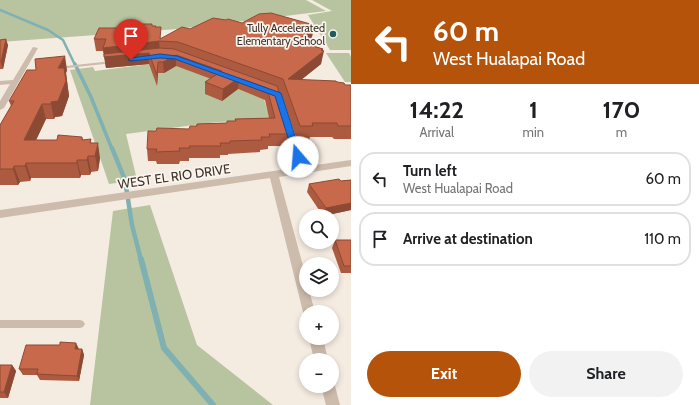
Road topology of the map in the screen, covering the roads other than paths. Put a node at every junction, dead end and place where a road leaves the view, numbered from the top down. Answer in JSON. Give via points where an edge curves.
{"nodes":[{"id":1,"x":35,"y":48,"type":"dead end"},
{"id":2,"x":115,"y":62,"type":"edge"},
{"id":3,"x":47,"y":70,"type":"edge"},
{"id":4,"x":15,"y":82,"type":"junction"},
{"id":5,"x":0,"y":83,"type":"edge"},
{"id":6,"x":0,"y":108,"type":"edge"},
{"id":7,"x":286,"y":119,"type":"edge"},
{"id":8,"x":351,"y":163,"type":"edge"},
{"id":9,"x":302,"y":170,"type":"junction"},
{"id":10,"x":274,"y":175,"type":"junction"},
{"id":11,"x":0,"y":214,"type":"edge"},
{"id":12,"x":307,"y":305,"type":"edge"},
{"id":13,"x":0,"y":324,"type":"edge"},
{"id":14,"x":80,"y":324,"type":"dead end"},
{"id":15,"x":330,"y":393,"type":"edge"},
{"id":16,"x":333,"y":405,"type":"edge"}],
"edges":[{"from":1,"to":4,"type":"street","via":[[24,72]]},
{"from":2,"to":3,"type":"lane"},
{"from":4,"to":5,"type":"street"},
{"from":4,"to":6,"type":"street"},
{"from":7,"to":9,"type":"lane"},
{"from":8,"to":9,"type":"street","name":"WEST EL RIO DRIVE"},
{"from":9,"to":10,"type":"street","name":"WEST EL RIO DRIVE"},
{"from":10,"to":11,"type":"street","name":"WEST EL RIO DRIVE"},
{"from":10,"to":12,"type":"street"},
{"from":13,"to":14,"type":"lane"},
{"from":15,"to":16,"type":"street"}]}
